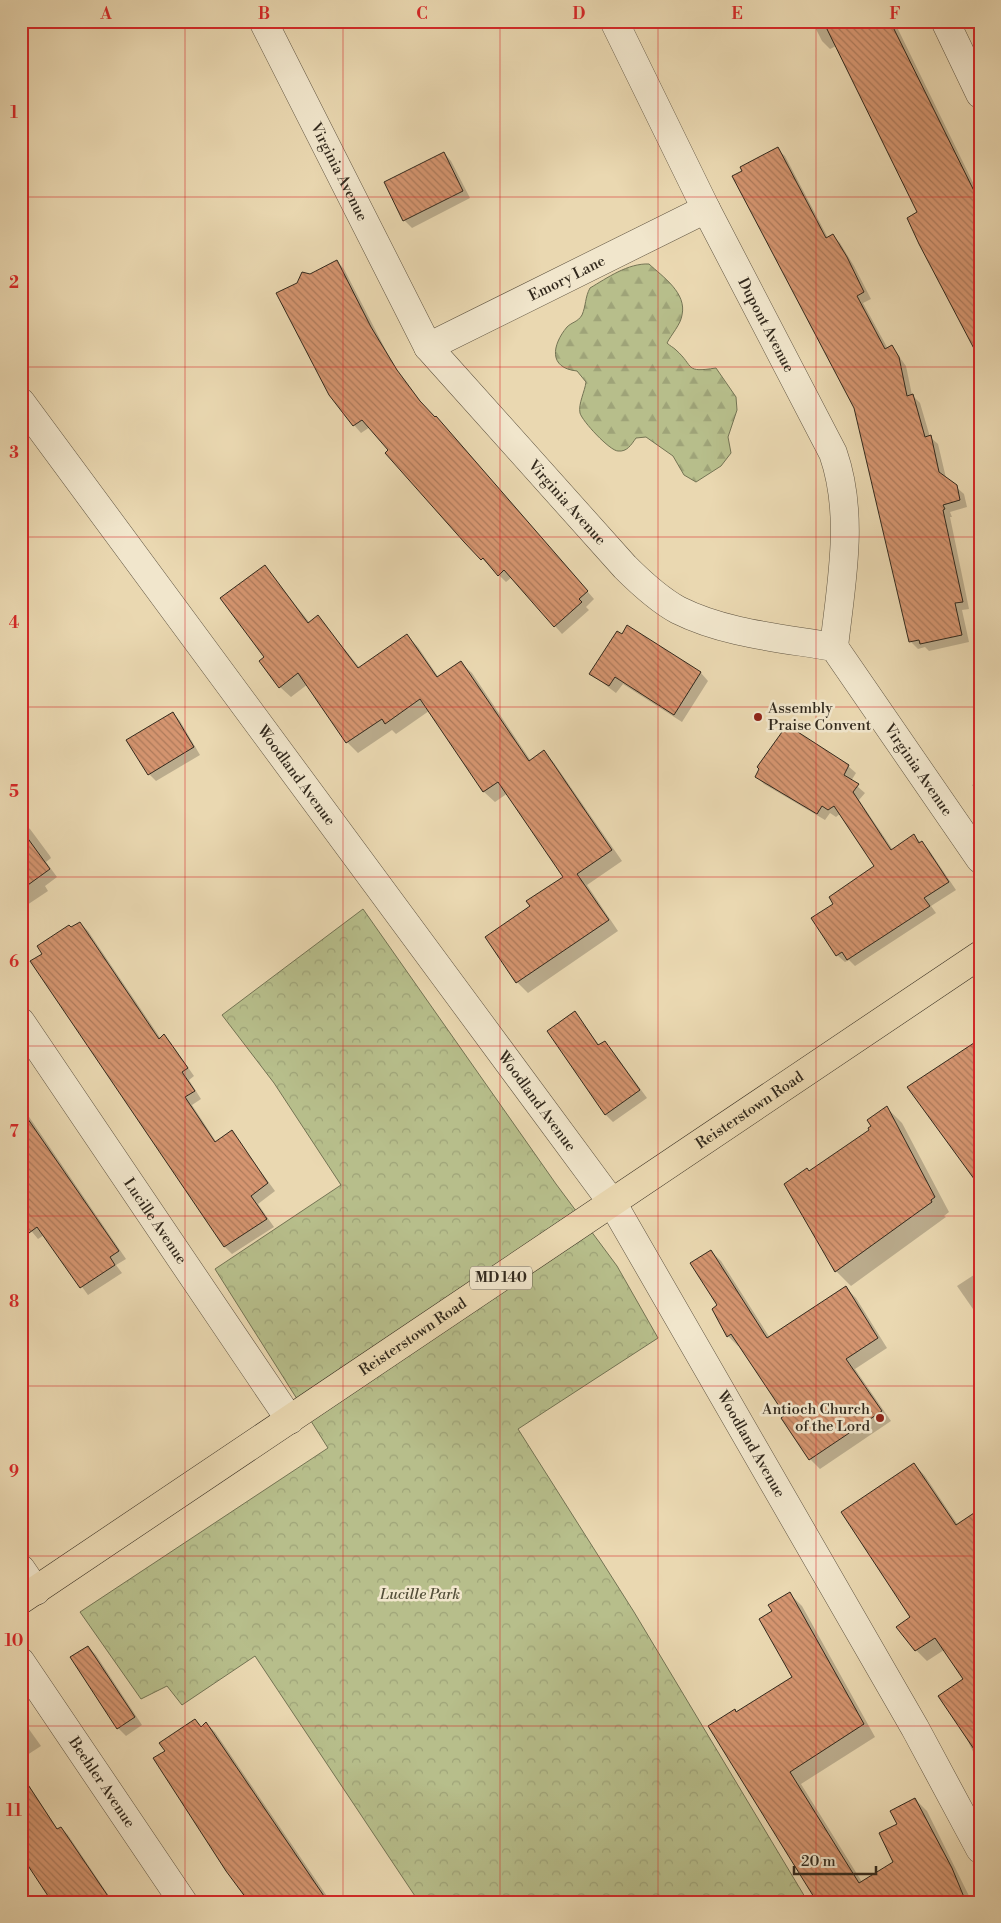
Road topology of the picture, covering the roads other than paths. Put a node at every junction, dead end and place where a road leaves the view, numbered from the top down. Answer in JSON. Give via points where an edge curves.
{"nodes":[{"id":1,"x":263,"y":21,"type":"edge"},
{"id":2,"x":614,"y":21,"type":"edge"},
{"id":3,"x":945,"y":21,"type":"edge"},
{"id":4,"x":980,"y":94,"type":"edge"},
{"id":5,"x":706,"y":209,"type":"junction"},
{"id":6,"x":428,"y":347,"type":"junction"},
{"id":7,"x":21,"y":402,"type":"edge"},
{"id":8,"x":834,"y":647,"type":"junction"},
{"id":9,"x":980,"y":859,"type":"edge"},
{"id":10,"x":980,"y":956,"type":"edge"},
{"id":11,"x":21,"y":1022,"type":"edge"},
{"id":12,"x":612,"y":1204,"type":"junction"},
{"id":13,"x":290,"y":1420,"type":"junction"},
{"id":14,"x":26,"y":1587,"type":"edge"},
{"id":15,"x":21,"y":1662,"type":"edge"},
{"id":16,"x":978,"y":1841,"type":"edge"},
{"id":17,"x":183,"y":1902,"type":"edge"}],
"edges":[{"from":1,"to":6,"type":"street","name":"Virginia Avenue"},
{"from":2,"to":5,"type":"street","name":"Dupont Avenue"},
{"from":3,"to":4,"type":"street"},
{"from":5,"to":6,"type":"street","name":"Emory Lane"},
{"from":5,"to":8,"type":"street","name":"Dupont Avenue","via":[[834,453],[845,509],[845,543]]},
{"from":6,"to":8,"type":"street","name":"Virginia Avenue","via":[[624,568],[654,594],[703,621],[735,630]]},
{"from":7,"to":12,"type":"street","name":"Woodland Avenue"},
{"from":8,"to":9,"type":"street","name":"Virginia Avenue"},
{"from":10,"to":12,"type":"main road","name":"Reisterstown Road","number":"MD 140"},
{"from":11,"to":13,"type":"street","name":"Lucille Avenue"},
{"from":12,"to":13,"type":"main road","name":"Reisterstown Road","number":"MD 140"},
{"from":12,"to":16,"type":"street","name":"Woodland Avenue"},
{"from":13,"to":14,"type":"main road","name":"Reisterstown Road","number":"MD 140"},
{"from":15,"to":17,"type":"street","name":"Beehler Avenue"}]}
